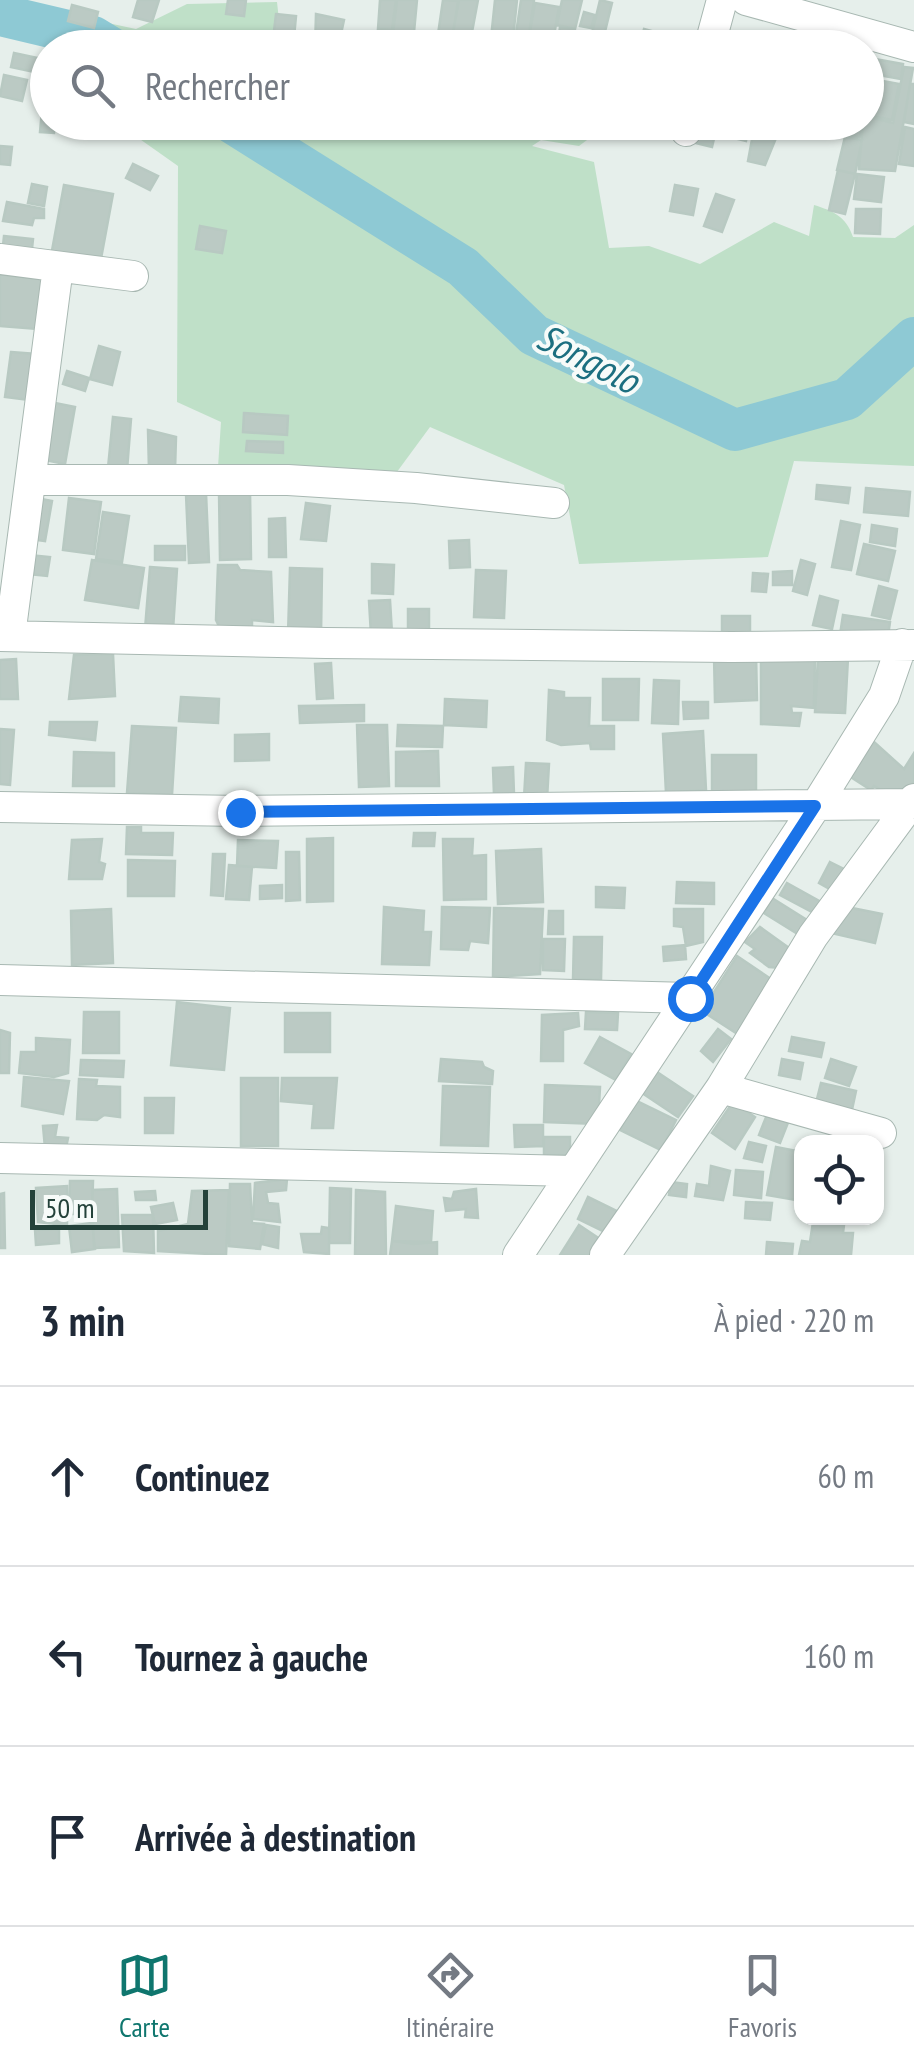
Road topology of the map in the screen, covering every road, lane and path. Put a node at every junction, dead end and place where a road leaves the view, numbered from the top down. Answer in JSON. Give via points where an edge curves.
{"nodes":[{"id":1,"x":722,"y":0,"type":"edge"},
{"id":2,"x":746,"y":0,"type":"edge"},
{"id":3,"x":714,"y":30,"type":"edge"},
{"id":4,"x":851,"y":30,"type":"edge"},
{"id":5,"x":884,"y":39,"type":"edge"},
{"id":6,"x":914,"y":48,"type":"edge"},
{"id":7,"x":0,"y":259,"type":"edge"},
{"id":8,"x":58,"y":267,"type":"junction"},
{"id":9,"x":133,"y":276,"type":"dead end"},
{"id":10,"x":31,"y":480,"type":"junction"},
{"id":11,"x":554,"y":503,"type":"dead end"},
{"id":12,"x":5,"y":636,"type":"edge"},
{"id":13,"x":908,"y":645,"type":"edge"},
{"id":14,"x":912,"y":801,"type":"edge"},
{"id":15,"x":815,"y":806,"type":"junction"},
{"id":16,"x":0,"y":807,"type":"edge"},
{"id":17,"x":0,"y":980,"type":"edge"},
{"id":18,"x":690,"y":998,"type":"junction"},
{"id":19,"x":721,"y":1088,"type":"junction"},
{"id":20,"x":881,"y":1134,"type":"dead end"},
{"id":21,"x":0,"y":1158,"type":"edge"},
{"id":22,"x":572,"y":1170,"type":"junction"},
{"id":23,"x":518,"y":1255,"type":"edge"},
{"id":24,"x":606,"y":1255,"type":"edge"}],
"edges":[{"from":1,"to":3,"type":"street"},
{"from":2,"to":4,"type":"street"},
{"from":5,"to":6,"type":"street"},
{"from":7,"to":8,"type":"street"},
{"from":8,"to":9,"type":"street"},
{"from":8,"to":10,"type":"street"},
{"from":10,"to":11,"type":"street","via":[[288,480]]},
{"from":10,"to":12,"type":"street"},
{"from":12,"to":13,"type":"street"},
{"from":13,"to":15,"type":"street"},
{"from":14,"to":15,"type":"street"},
{"from":14,"to":19,"type":"street","via":[[814,936]]},
{"from":15,"to":16,"type":"street","via":[[240,812]]},
{"from":15,"to":18,"type":"street"},
{"from":17,"to":18,"type":"street"},
{"from":18,"to":22,"type":"street"},
{"from":19,"to":20,"type":"street"},
{"from":19,"to":24,"type":"street"},
{"from":21,"to":22,"type":"street"},
{"from":22,"to":23,"type":"street"}]}
